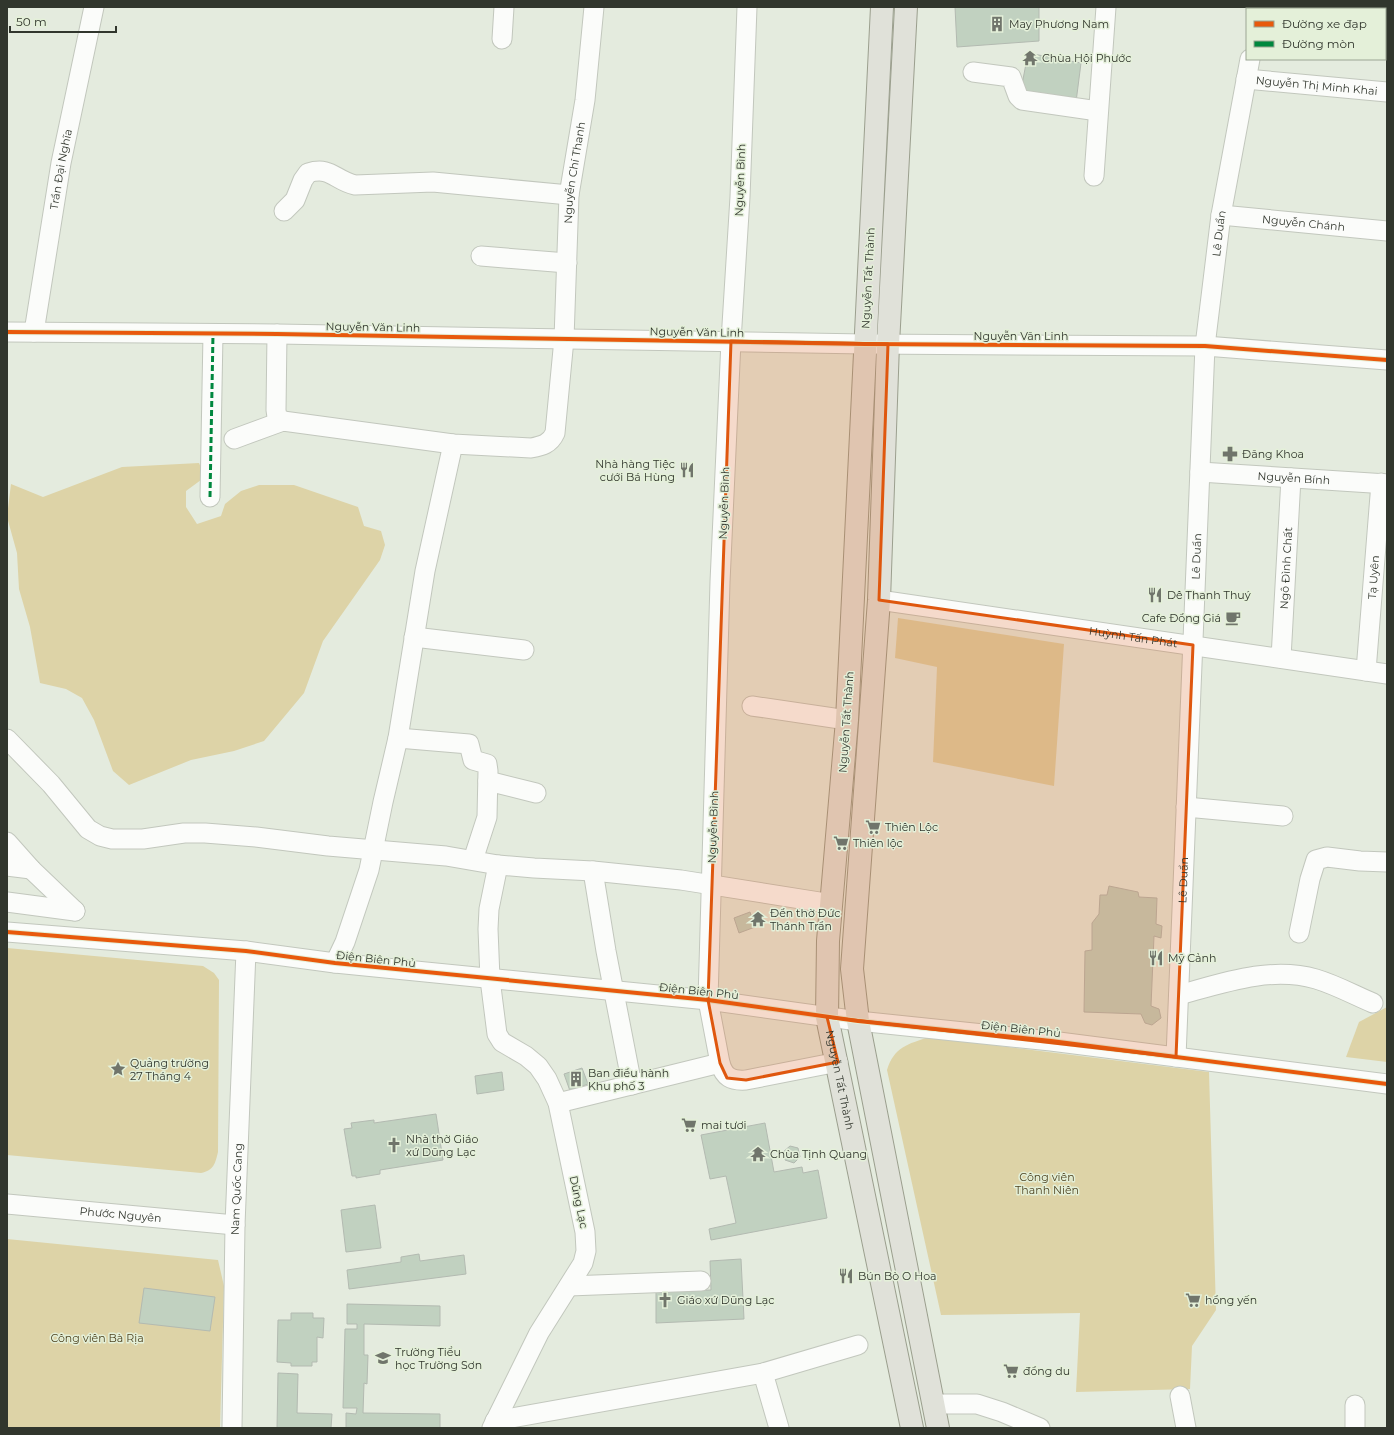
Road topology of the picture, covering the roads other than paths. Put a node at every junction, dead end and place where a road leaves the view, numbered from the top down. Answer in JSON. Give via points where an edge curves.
{"nodes":[{"id":1,"x":94,"y":7,"type":"edge"},
{"id":2,"x":504,"y":7,"type":"edge"},
{"id":3,"x":594,"y":7,"type":"edge"},
{"id":4,"x":747,"y":7,"type":"edge"},
{"id":5,"x":882,"y":7,"type":"edge"},
{"id":6,"x":906,"y":7,"type":"edge"},
{"id":7,"x":1106,"y":7,"type":"edge"},
{"id":8,"x":502,"y":39,"type":"dead end"},
{"id":9,"x":1250,"y":60,"type":"edge"},
{"id":10,"x":973,"y":72,"type":"dead end"},
{"id":11,"x":1246,"y":79,"type":"junction"},
{"id":12,"x":1387,"y":92,"type":"edge"},
{"id":13,"x":1098,"y":111,"type":"junction"},
{"id":14,"x":1094,"y":176,"type":"dead end"},
{"id":15,"x":570,"y":195,"type":"junction"},
{"id":16,"x":284,"y":211,"type":"dead end"},
{"id":17,"x":1221,"y":215,"type":"junction"},
{"id":18,"x":1387,"y":231,"type":"edge"},
{"id":19,"x":481,"y":256,"type":"dead end"},
{"id":20,"x":567,"y":263,"type":"junction"},
{"id":21,"x":7,"y":332,"type":"edge"},
{"id":22,"x":34,"y":332,"type":"junction"},
{"id":23,"x":213,"y":334,"type":"junction"},
{"id":24,"x":277,"y":334,"type":"junction"},
{"id":25,"x":564,"y":339,"type":"junction"},
{"id":26,"x":731,"y":341,"type":"junction"},
{"id":27,"x":865,"y":344,"type":"junction"},
{"id":28,"x":888,"y":344,"type":"junction"},
{"id":29,"x":1205,"y":346,"type":"junction"},
{"id":30,"x":1387,"y":360,"type":"edge"},
{"id":31,"x":284,"y":421,"type":"junction"},
{"id":32,"x":234,"y":439,"type":"dead end"},
{"id":33,"x":453,"y":444,"type":"junction"},
{"id":34,"x":1200,"y":472,"type":"junction"},
{"id":35,"x":1291,"y":478,"type":"junction"},
{"id":36,"x":1384,"y":484,"type":"edge"},
{"id":37,"x":210,"y":497,"type":"dead end"},
{"id":38,"x":879,"y":600,"type":"junction"},
{"id":39,"x":414,"y":637,"type":"junction"},
{"id":40,"x":1193,"y":645,"type":"junction"},
{"id":41,"x":524,"y":650,"type":"dead end"},
{"id":42,"x":1281,"y":658,"type":"junction"},
{"id":43,"x":1366,"y":671,"type":"junction"},
{"id":44,"x":1387,"y":674,"type":"edge"},
{"id":45,"x":752,"y":706,"type":"dead end"},
{"id":46,"x":847,"y":720,"type":"junction"},
{"id":47,"x":398,"y":738,"type":"junction"},
{"id":48,"x":7,"y":739,"type":"edge"},
{"id":49,"x":488,"y":781,"type":"junction"},
{"id":50,"x":536,"y":793,"type":"dead end"},
{"id":51,"x":1186,"y":807,"type":"junction"},
{"id":52,"x":1282,"y":816,"type":"dead end"},
{"id":53,"x":7,"y":842,"type":"edge"},
{"id":54,"x":373,"y":849,"type":"junction"},
{"id":55,"x":473,"y":860,"type":"junction"},
{"id":56,"x":1387,"y":862,"type":"edge"},
{"id":57,"x":498,"y":865,"type":"junction"},
{"id":58,"x":7,"y":866,"type":"edge"},
{"id":59,"x":31,"y":869,"type":"junction"},
{"id":60,"x":593,"y":871,"type":"junction"},
{"id":61,"x":712,"y":885,"type":"junction"},
{"id":62,"x":7,"y":902,"type":"edge"},
{"id":63,"x":832,"y":904,"type":"junction"},
{"id":64,"x":7,"y":932,"type":"edge"},
{"id":65,"x":1299,"y":933,"type":"dead end"},
{"id":66,"x":246,"y":951,"type":"junction"},
{"id":67,"x":335,"y":964,"type":"junction"},
{"id":68,"x":490,"y":979,"type":"junction"},
{"id":69,"x":614,"y":992,"type":"junction"},
{"id":70,"x":1179,"y":995,"type":"junction"},
{"id":71,"x":708,"y":1000,"type":"junction"},
{"id":72,"x":1373,"y":1003,"type":"dead end"},
{"id":73,"x":827,"y":1017,"type":"junction"},
{"id":74,"x":858,"y":1022,"type":"junction"},
{"id":75,"x":1176,"y":1057,"type":"junction"},
{"id":76,"x":838,"y":1062,"type":"junction"},
{"id":77,"x":720,"y":1063,"type":"junction"},
{"id":78,"x":1387,"y":1084,"type":"edge"},
{"id":79,"x":632,"y":1085,"type":"junction"},
{"id":80,"x":558,"y":1103,"type":"junction"},
{"id":81,"x":7,"y":1204,"type":"edge"},
{"id":82,"x":235,"y":1225,"type":"junction"},
{"id":83,"x":701,"y":1281,"type":"dead end"},
{"id":84,"x":568,"y":1286,"type":"junction"},
{"id":85,"x":858,"y":1345,"type":"dead end"},
{"id":86,"x":763,"y":1373,"type":"junction"},
{"id":87,"x":1180,"y":1396,"type":"dead end"},
{"id":88,"x":934,"y":1404,"type":"junction"},
{"id":89,"x":1355,"y":1405,"type":"dead end"},
{"id":90,"x":494,"y":1424,"type":"edge"},
{"id":91,"x":232,"y":1428,"type":"edge"},
{"id":92,"x":778,"y":1428,"type":"edge"},
{"id":93,"x":912,"y":1428,"type":"edge"},
{"id":94,"x":938,"y":1428,"type":"edge"},
{"id":95,"x":1040,"y":1428,"type":"edge"},
{"id":96,"x":1186,"y":1428,"type":"edge"},
{"id":97,"x":1355,"y":1428,"type":"edge"}],
"edges":[{"from":1,"to":22,"type":"street","name":"Trần Đại Nghĩa","via":[[61,163]]},
{"from":2,"to":8,"type":"street"},
{"from":3,"to":15,"type":"street","name":"Nguyễn Chí Thanh","via":[[585,100]]},
{"from":4,"to":26,"type":"street","name":"Nguyễn Bình","via":[[740,197]]},
{"from":5,"to":27,"type":"main road","name":"Nguyễn Tất Thành"},
{"from":6,"to":28,"type":"main road"},
{"from":7,"to":13,"type":"street"},
{"from":9,"to":11,"type":"street","name":"Lê Duẩn"},
{"from":10,"to":13,"type":"street","via":[[1011,77],[1022,100]]},
{"from":11,"to":12,"type":"street","name":"Nguyễn Thị Minh Khai"},
{"from":11,"to":17,"type":"street","name":"Lê Duẩn"},
{"from":13,"to":14,"type":"street"},
{"from":15,"to":16,"type":"street","via":[[433,182],[355,184],[346,183],[324,170],[315,170],[308,172],[295,200]]},
{"from":15,"to":20,"type":"street","name":"Nguyễn Chí Thanh"},
{"from":17,"to":18,"type":"street","name":"Nguyễn Chánh"},
{"from":17,"to":29,"type":"street","name":"Lê Duẩn"},
{"from":19,"to":20,"type":"street"},
{"from":20,"to":25,"type":"street","name":"Nguyễn Chí Thanh"},
{"from":21,"to":22,"type":"street","name":"Nguyễn Văn Linh"},
{"from":22,"to":23,"type":"street","name":"Nguyễn Văn Linh"},
{"from":23,"to":24,"type":"street","name":"Nguyễn Văn Linh"},
{"from":23,"to":37,"type":"street"},
{"from":24,"to":25,"type":"street","name":"Nguyễn Văn Linh"},
{"from":24,"to":31,"type":"street","via":[[276,410],[277,417]]},
{"from":25,"to":26,"type":"street","name":"Nguyễn Văn Linh"},
{"from":25,"to":33,"type":"street","name":"Nguyễn Chí Thanh","via":[[555,433],[551,440],[542,446],[531,448]]},
{"from":26,"to":27,"type":"street","name":"Nguyễn Văn Linh"},
{"from":26,"to":61,"type":"street","name":"Nguyễn Bình","via":[[720,590]]},
{"from":27,"to":28,"type":"street","name":"Nguyễn Văn Linh"},
{"from":27,"to":46,"type":"main road","name":"Nguyễn Tất Thành"},
{"from":28,"to":29,"type":"street","name":"Nguyễn Văn Linh"},
{"from":28,"to":38,"type":"main road"},
{"from":29,"to":30,"type":"street","name":"Nguyễn Văn Linh"},
{"from":29,"to":34,"type":"street","name":"Lê Duẩn"},
{"from":31,"to":32,"type":"street"},
{"from":31,"to":33,"type":"street","name":"Nguyễn Chí Thanh"},
{"from":33,"to":39,"type":"street","via":[[425,571]]},
{"from":34,"to":35,"type":"street","name":"Nguyễn Bính"},
{"from":34,"to":40,"type":"street","name":"Lê Duẩn"},
{"from":35,"to":36,"type":"street","name":"Nguyễn Bính"},
{"from":35,"to":42,"type":"street","name":"Ngô Đình Chất"},
{"from":36,"to":43,"type":"street","name":"Tạ Uyên"},
{"from":38,"to":40,"type":"street","name":"Huỳnh Tấn Phát"},
{"from":38,"to":74,"type":"main road","via":[[852,969]]},
{"from":39,"to":41,"type":"street"},
{"from":39,"to":47,"type":"street"},
{"from":40,"to":42,"type":"street","name":"Huỳnh Tấn Phát"},
{"from":40,"to":51,"type":"street","name":"Lê Duẩn"},
{"from":42,"to":43,"type":"street","name":"Huỳnh Tấn Phát"},
{"from":43,"to":44,"type":"street","name":"Huỳnh Tấn Phát"},
{"from":45,"to":46,"type":"street"},
{"from":46,"to":63,"type":"main road","name":"Nguyễn Tất Thành"},
{"from":47,"to":49,"type":"street","via":[[469,744],[473,760],[486,764]]},
{"from":47,"to":54,"type":"street"},
{"from":48,"to":54,"type":"street","via":[[51,784],[88,828],[100,836],[126,840],[205,833]]},
{"from":49,"to":50,"type":"street"},
{"from":49,"to":55,"type":"street","via":[[487,817]]},
{"from":51,"to":52,"type":"street"},
{"from":51,"to":70,"type":"street","name":"Lê Duẩn"},
{"from":53,"to":59,"type":"street"},
{"from":54,"to":55,"type":"street"},
{"from":54,"to":67,"type":"street","via":[[355,917]]},
{"from":55,"to":57,"type":"street"},
{"from":56,"to":65,"type":"street","via":[[1327,857],[1316,860]]},
{"from":57,"to":60,"type":"street"},
{"from":57,"to":68,"type":"street","name":"Dũng Lạc","via":[[489,909]]},
{"from":58,"to":59,"type":"street"},
{"from":59,"to":62,"type":"street","via":[[75,910]]},
{"from":60,"to":61,"type":"street"},
{"from":60,"to":69,"type":"street"},
{"from":61,"to":63,"type":"street"},
{"from":61,"to":71,"type":"street","name":"Nguyễn Bình"},
{"from":63,"to":73,"type":"main road","name":"Nguyễn Tất Thành","via":[[828,941]]},
{"from":64,"to":66,"type":"street","name":"Điện Biên Phủ"},
{"from":66,"to":67,"type":"street","name":"Điện Biên Phủ"},
{"from":66,"to":82,"type":"street","name":"Nam Quốc Cang"},
{"from":67,"to":68,"type":"street","name":"Điện Biên Phủ"},
{"from":68,"to":69,"type":"street","name":"Điện Biên Phủ"},
{"from":68,"to":80,"type":"street","name":"Dũng Lạc","via":[[497,1034],[502,1042],[538,1066]]},
{"from":69,"to":71,"type":"street","name":"Điện Biên Phủ"},
{"from":69,"to":79,"type":"street"},
{"from":70,"to":72,"type":"street","via":[[1242,978],[1278,974],[1316,979]]},
{"from":70,"to":75,"type":"street","name":"Lê Duẩn"},
{"from":71,"to":73,"type":"street","name":"Điện Biên Phủ"},
{"from":71,"to":77,"type":"street","name":"Nguyễn Bình"},
{"from":73,"to":74,"type":"street","name":"Điện Biên Phủ"},
{"from":73,"to":76,"type":"main road","name":"Nguyễn Tất Thành"},
{"from":74,"to":75,"type":"street","name":"Điện Biên Phủ","via":[[1051,1041]]},
{"from":74,"to":88,"type":"main road"},
{"from":75,"to":78,"type":"street","name":"Điện Biên Phủ"},
{"from":76,"to":77,"type":"street","via":[[738,1080],[727,1078]]},
{"from":76,"to":93,"type":"main road","name":"Nguyễn Tất Thành"},
{"from":77,"to":79,"type":"street"},
{"from":79,"to":80,"type":"street"},
{"from":80,"to":84,"type":"street","name":"Dũng Lạc","via":[[586,1232],[583,1263]]},
{"from":81,"to":82,"type":"street","name":"Phước Nguyên"},
{"from":82,"to":91,"type":"street","name":"Nam Quốc Cang"},
{"from":83,"to":84,"type":"street"},
{"from":84,"to":90,"type":"street","name":"Dũng Lạc","via":[[539,1333]]},
{"from":85,"to":86,"type":"street"},
{"from":86,"to":90,"type":"street"},
{"from":86,"to":92,"type":"street"},
{"from":87,"to":96,"type":"street"},
{"from":88,"to":94,"type":"main road"},
{"from":88,"to":95,"type":"street","via":[[977,1404]]},
{"from":89,"to":97,"type":"street"}]}
